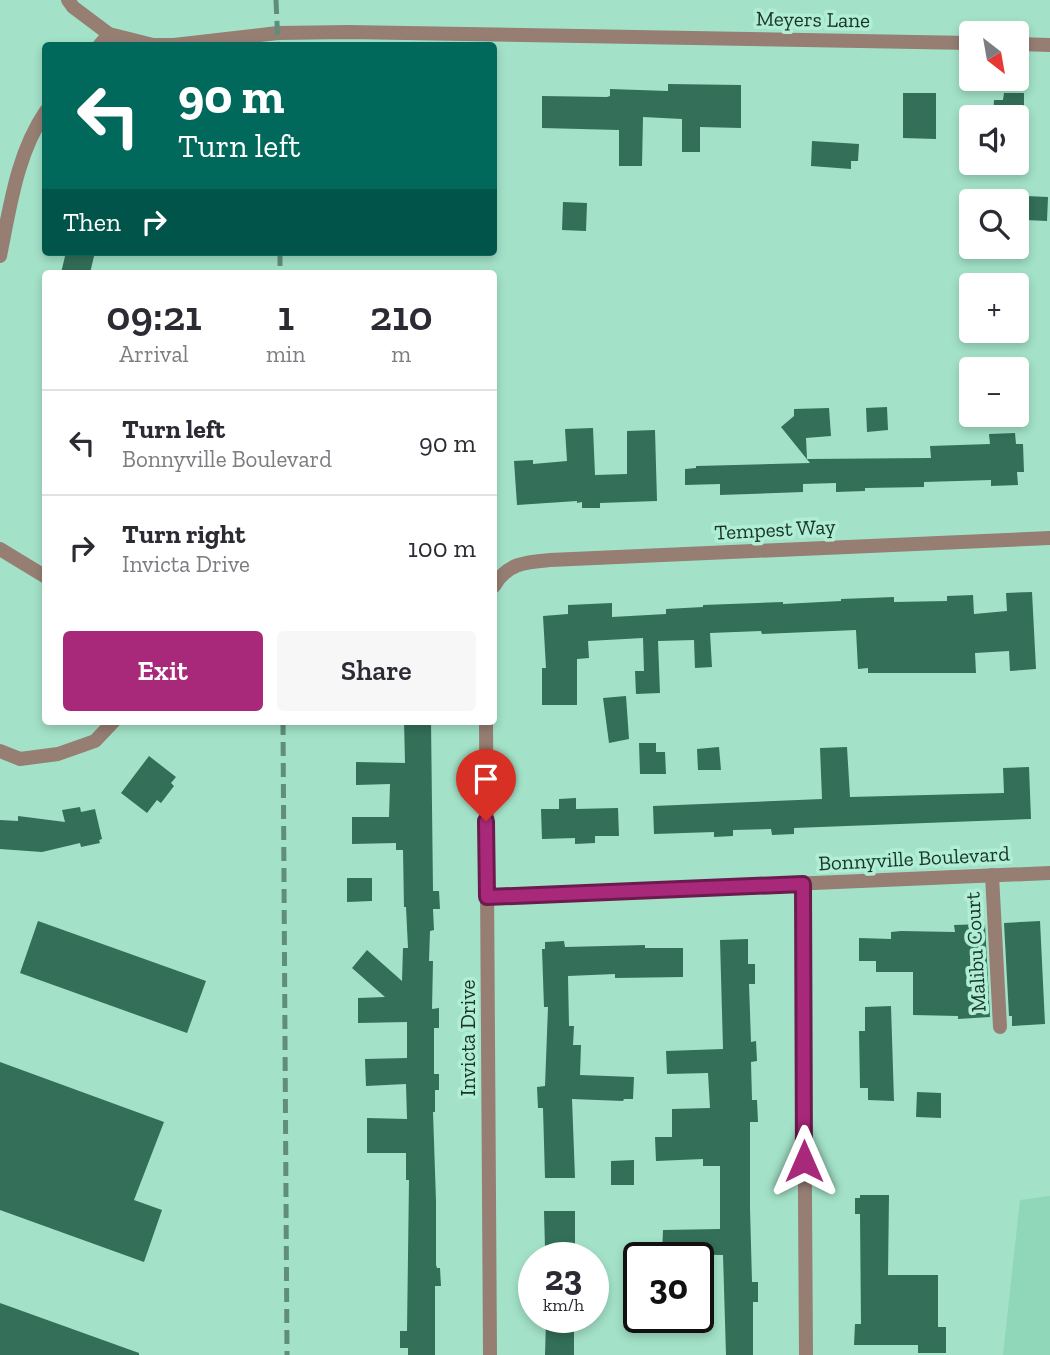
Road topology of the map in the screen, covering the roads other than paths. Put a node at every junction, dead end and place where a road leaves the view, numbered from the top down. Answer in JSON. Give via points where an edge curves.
{"nodes":[{"id":1,"x":68,"y":0,"type":"edge"},
{"id":2,"x":109,"y":34,"type":"junction"},
{"id":3,"x":102,"y":42,"type":"edge"},
{"id":4,"x":141,"y":42,"type":"edge"},
{"id":5,"x":200,"y":42,"type":"edge"},
{"id":6,"x":959,"y":43,"type":"edge"},
{"id":7,"x":1029,"y":44,"type":"edge"},
{"id":8,"x":1050,"y":45,"type":"edge"},
{"id":9,"x":42,"y":118,"type":"edge"},
{"id":10,"x":0,"y":256,"type":"edge"},
{"id":11,"x":1050,"y":538,"type":"edge"},
{"id":12,"x":0,"y":549,"type":"edge"},
{"id":13,"x":42,"y":575,"type":"edge"},
{"id":14,"x":497,"y":582,"type":"edge"},
{"id":15,"x":110,"y":725,"type":"edge"},
{"id":16,"x":486,"y":725,"type":"edge"},
{"id":17,"x":0,"y":751,"type":"edge"},
{"id":18,"x":1050,"y":873,"type":"edge"},
{"id":19,"x":992,"y":875,"type":"junction"},
{"id":20,"x":803,"y":884,"type":"junction"},
{"id":21,"x":487,"y":897,"type":"junction"},
{"id":22,"x":1000,"y":1027,"type":"dead end"},
{"id":23,"x":490,"y":1355,"type":"edge"},
{"id":24,"x":806,"y":1355,"type":"edge"}],
"edges":[{"from":1,"to":2,"type":"street"},
{"from":2,"to":3,"type":"street"},
{"from":2,"to":4,"type":"street","name":"Meyers Lane"},
{"from":5,"to":6,"type":"street","name":"Meyers Lane","via":[[278,33],[348,32]]},
{"from":7,"to":8,"type":"street"},
{"from":9,"to":10,"type":"street","via":[[22,162]]},
{"from":11,"to":14,"type":"street","name":"Tempest Way","via":[[523,562],[504,572]]},
{"from":12,"to":13,"type":"street"},
{"from":15,"to":17,"type":"street","via":[[95,741],[58,754],[20,759]]},
{"from":16,"to":21,"type":"street","name":"Invicta Drive"},
{"from":18,"to":19,"type":"street","name":"Bonnyville Boulevard"},
{"from":19,"to":20,"type":"street","name":"Bonnyville Boulevard"},
{"from":19,"to":22,"type":"street","name":"Malibu Court"},
{"from":20,"to":21,"type":"street","name":"Bonnyville Boulevard"},
{"from":20,"to":24,"type":"street"},
{"from":21,"to":23,"type":"street","name":"Invicta Drive"}]}
